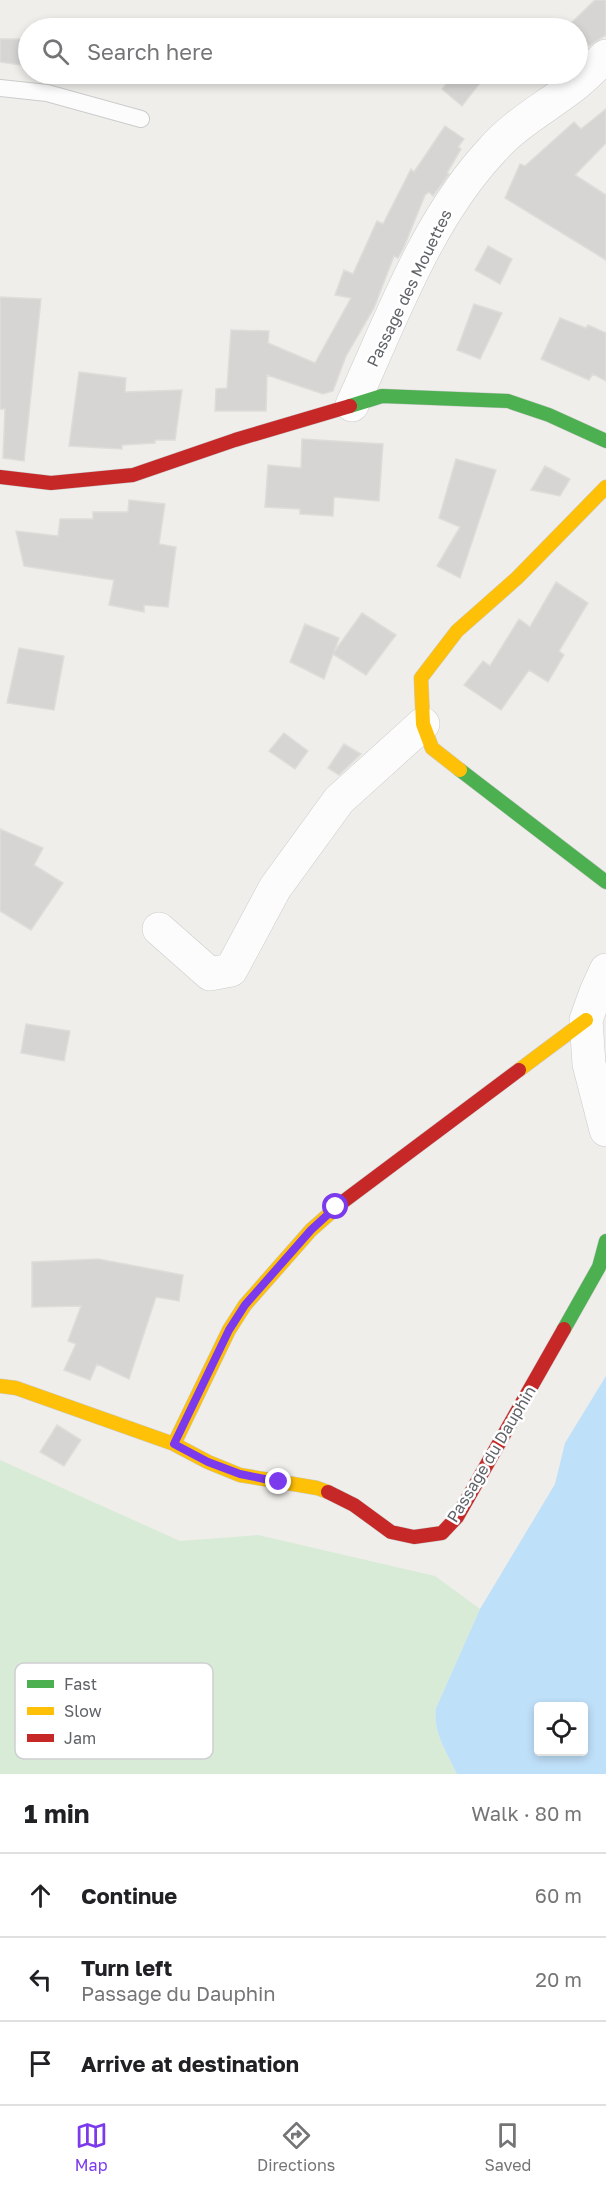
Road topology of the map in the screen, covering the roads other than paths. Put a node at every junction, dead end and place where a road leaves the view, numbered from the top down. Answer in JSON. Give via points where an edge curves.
{"nodes":[{"id":1,"x":606,"y":56,"type":"edge"},
{"id":2,"x":588,"y":73,"type":"edge"},
{"id":3,"x":576,"y":84,"type":"edge"},
{"id":4,"x":0,"y":88,"type":"edge"},
{"id":5,"x":141,"y":119,"type":"dead end"},
{"id":6,"x":352,"y":405,"type":"junction"},
{"id":7,"x":606,"y":441,"type":"edge"},
{"id":8,"x":0,"y":477,"type":"edge"},
{"id":9,"x":606,"y":487,"type":"edge"},
{"id":10,"x":423,"y":724,"type":"junction"},
{"id":11,"x":606,"y":882,"type":"edge"},
{"id":12,"x":159,"y":929,"type":"dead end"},
{"id":13,"x":606,"y":970,"type":"edge"},
{"id":14,"x":586,"y":1020,"type":"junction"},
{"id":15,"x":606,"y":1130,"type":"edge"},
{"id":16,"x":606,"y":1241,"type":"edge"},
{"id":17,"x":0,"y":1386,"type":"edge"},
{"id":18,"x":174,"y":1444,"type":"junction"}],
"edges":[{"from":1,"to":2,"type":"street","name":"Passage des Mouettes"},
{"from":3,"to":6,"type":"street","name":"Passage des Mouettes","via":[[494,148],[455,194],[420,257]]},
{"from":4,"to":5,"type":"lane","via":[[47,93]]},
{"from":6,"to":7,"type":"street","via":[[382,396],[508,401]]},
{"from":6,"to":8,"type":"street","via":[[134,475],[51,483]]},
{"from":9,"to":10,"type":"street","via":[[517,578],[457,631],[421,678]]},
{"from":10,"to":11,"type":"street","via":[[432,748]]},
{"from":10,"to":12,"type":"street","via":[[339,800],[275,888],[231,970],[210,974]]},
{"from":13,"to":14,"type":"street"},
{"from":14,"to":15,"type":"street","via":[[589,1064]]},
{"from":14,"to":18,"type":"street","via":[[336,1207],[311,1230],[245,1305]]},
{"from":16,"to":18,"type":"street","name":"Passage du Dauphin","via":[[599,1267],[457,1517],[442,1533],[414,1537],[391,1532],[338,1496],[317,1488],[240,1474]]},
{"from":17,"to":18,"type":"street","name":"Passage du Dauphin","via":[[16,1388]]}]}
